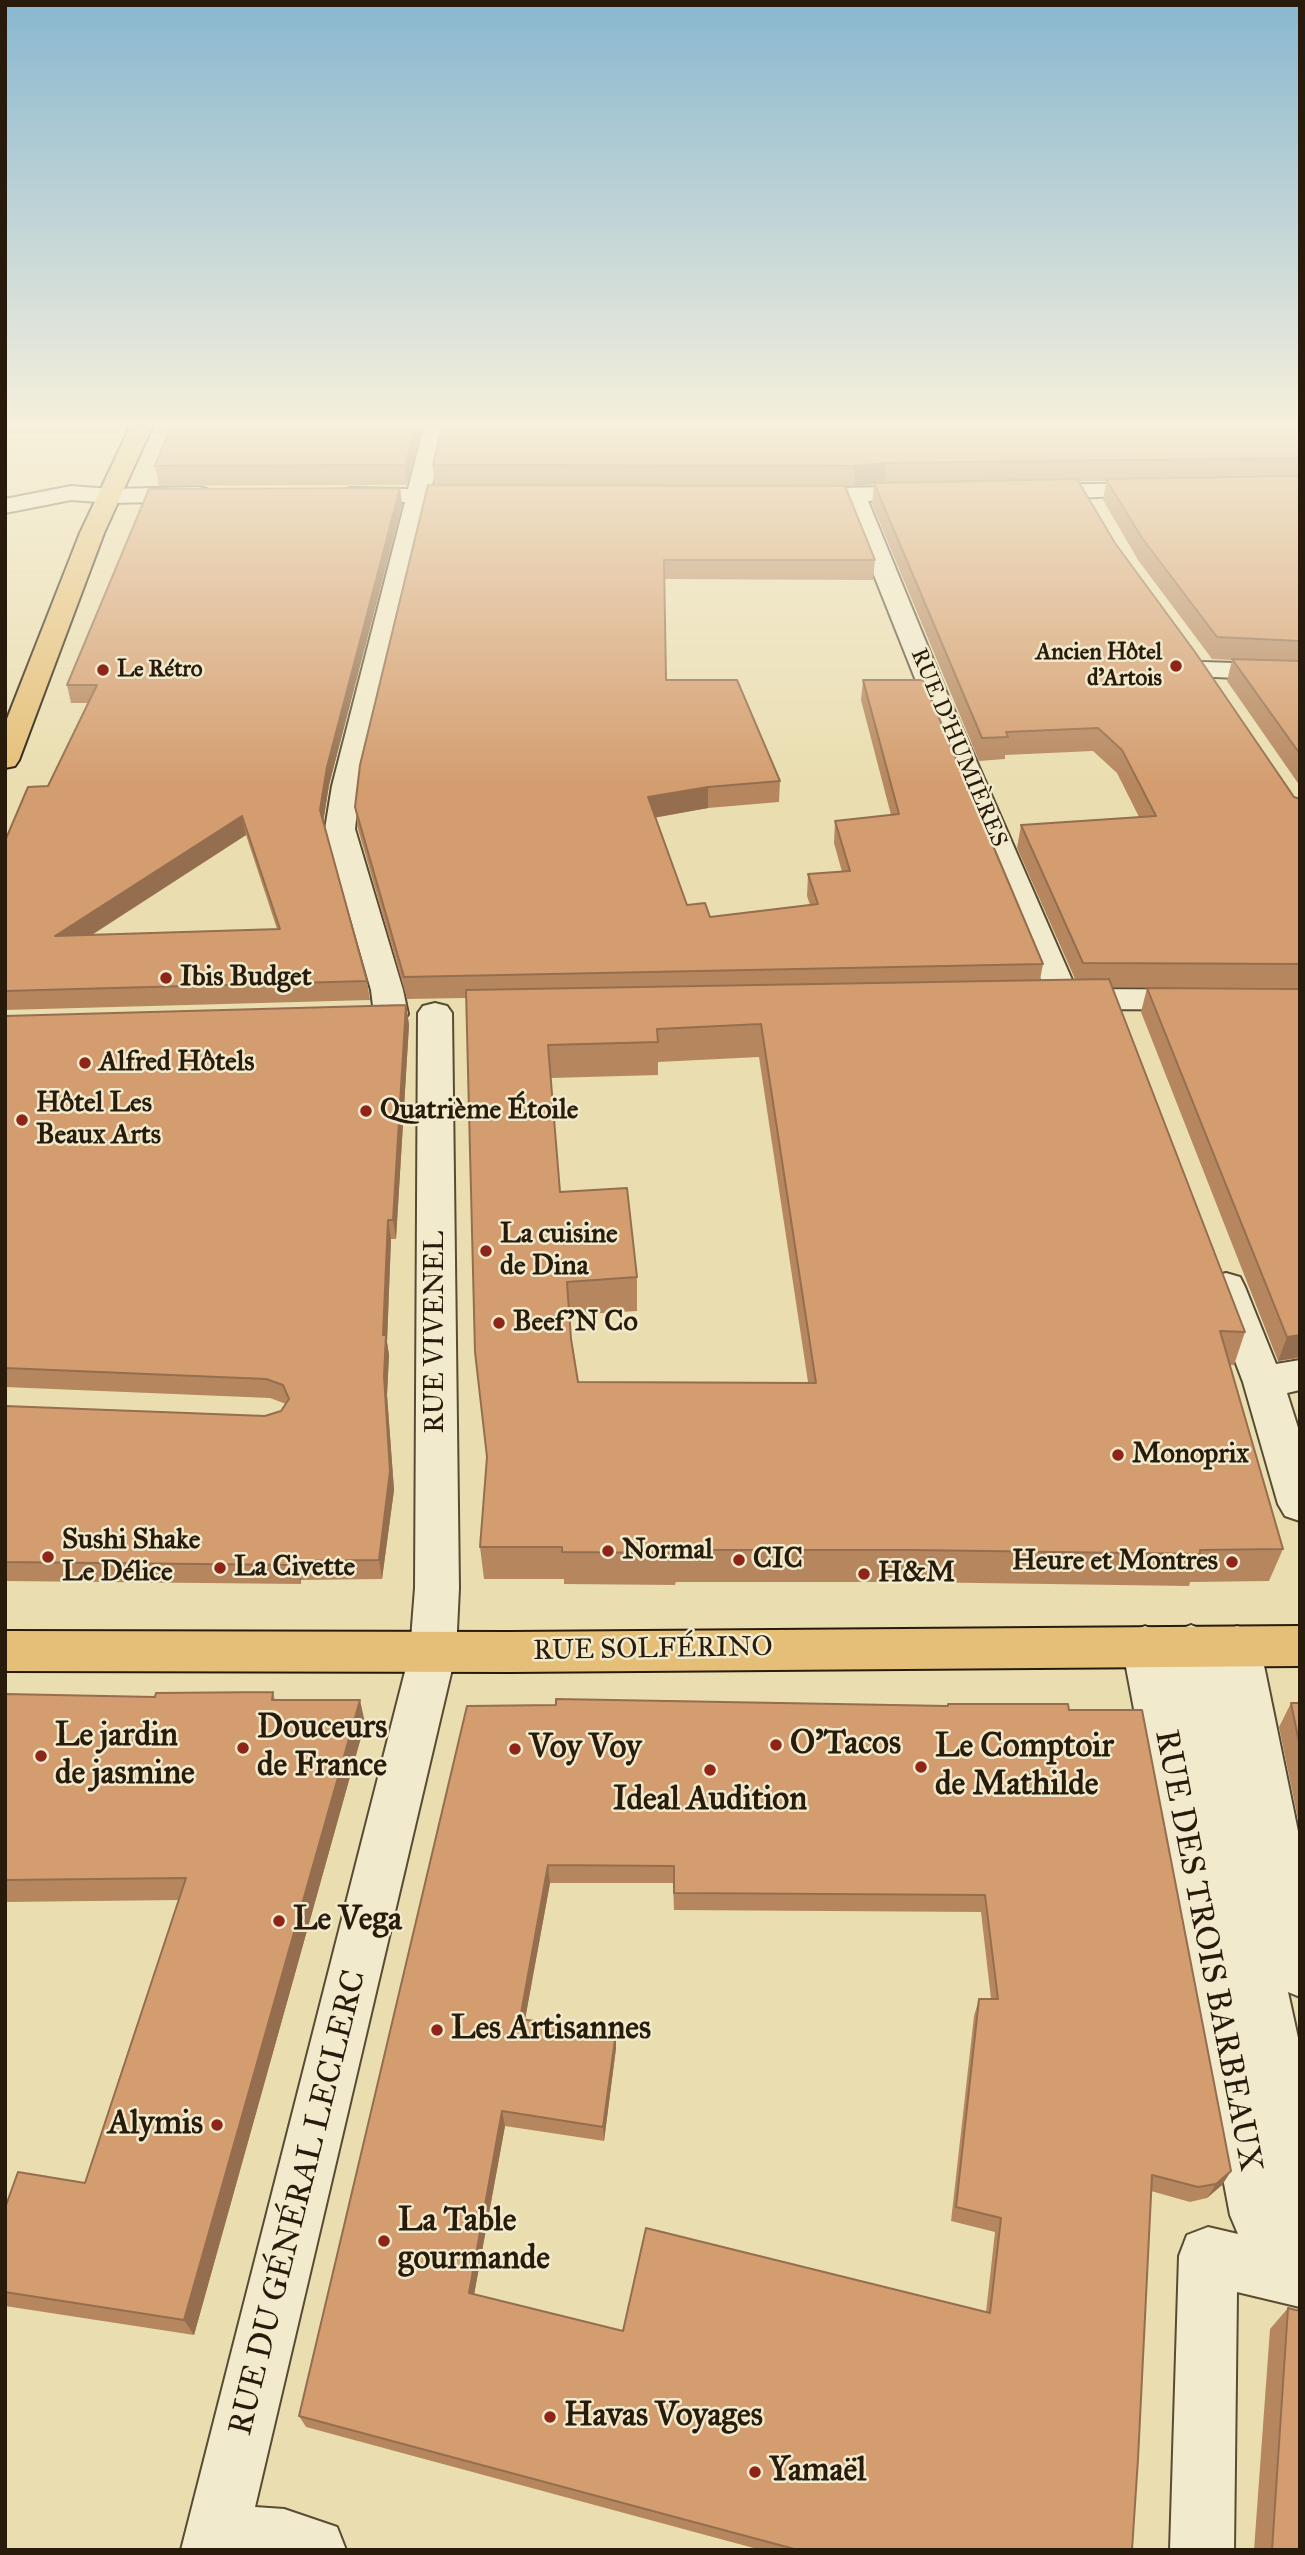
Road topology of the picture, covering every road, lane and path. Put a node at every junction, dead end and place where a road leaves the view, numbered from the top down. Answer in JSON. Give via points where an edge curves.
{"nodes":[{"id":1,"x":87,"y":546,"type":"edge"},
{"id":2,"x":404,"y":546,"type":"edge"},
{"id":3,"x":874,"y":546,"type":"edge"},
{"id":4,"x":1187,"y":649,"type":"edge"},
{"id":5,"x":1203,"y":670,"type":"junction"},
{"id":6,"x":1300,"y":673,"type":"edge"},
{"id":7,"x":1218,"y":692,"type":"edge"},
{"id":8,"x":5,"y":760,"type":"edge"},
{"id":9,"x":1300,"y":1000,"type":"edge"},
{"id":10,"x":391,"y":1014,"type":"junction"},
{"id":11,"x":358,"y":1015,"type":"edge"},
{"id":12,"x":1216,"y":1259,"type":"edge"},
{"id":13,"x":1281,"y":1379,"type":"edge"},
{"id":14,"x":1300,"y":1504,"type":"edge"},
{"id":15,"x":1191,"y":1646,"type":"junction"},
{"id":16,"x":1300,"y":1646,"type":"edge"},
{"id":17,"x":5,"y":1651,"type":"edge"},
{"id":18,"x":433,"y":1652,"type":"junction"},
{"id":19,"x":1300,"y":1971,"type":"edge"},
{"id":20,"x":1300,"y":2181,"type":"edge"},
{"id":21,"x":1300,"y":2225,"type":"edge"},
{"id":22,"x":1300,"y":2278,"type":"edge"},
{"id":23,"x":215,"y":2542,"type":"edge"},
{"id":24,"x":314,"y":2550,"type":"edge"},
{"id":25,"x":1202,"y":2550,"type":"edge"}],
"edges":[{"from":1,"to":8,"type":"main road"},
{"from":2,"to":10,"type":"street","via":[[346,786],[340,829]]},
{"from":3,"to":9,"type":"street","name":"RUE D'HUMIÈRES","via":[[1049,999],[1123,1014]]},
{"from":4,"to":5,"type":"street"},
{"from":5,"to":6,"type":"street"},
{"from":5,"to":7,"type":"street"},
{"from":10,"to":11,"type":"street"},
{"from":10,"to":18,"type":"street","name":"RUE VIVENEL","via":[[448,1012]]},
{"from":12,"to":13,"type":"street"},
{"from":13,"to":14,"type":"street"},
{"from":15,"to":16,"type":"main road","name":"RUE SOLFÉRINO"},
{"from":15,"to":18,"type":"main road","name":"RUE SOLFÉRINO"},
{"from":15,"to":19,"type":"street"},
{"from":15,"to":20,"type":"street","name":"RUE DES TROIS BARBEAUX"},
{"from":15,"to":21,"type":"street","name":"RUE DES TROIS BARBEAUX","via":[[1259,2215]]},
{"from":17,"to":18,"type":"main road","name":"RUE SOLFÉRINO"},
{"from":18,"to":23,"type":"street","name":"RUE DU GÉNÉRAL LECLERC"},
{"from":22,"to":25,"type":"street","via":[[1208,2256]]},
{"from":23,"to":24,"type":"street","via":[[285,2542]]}]}
